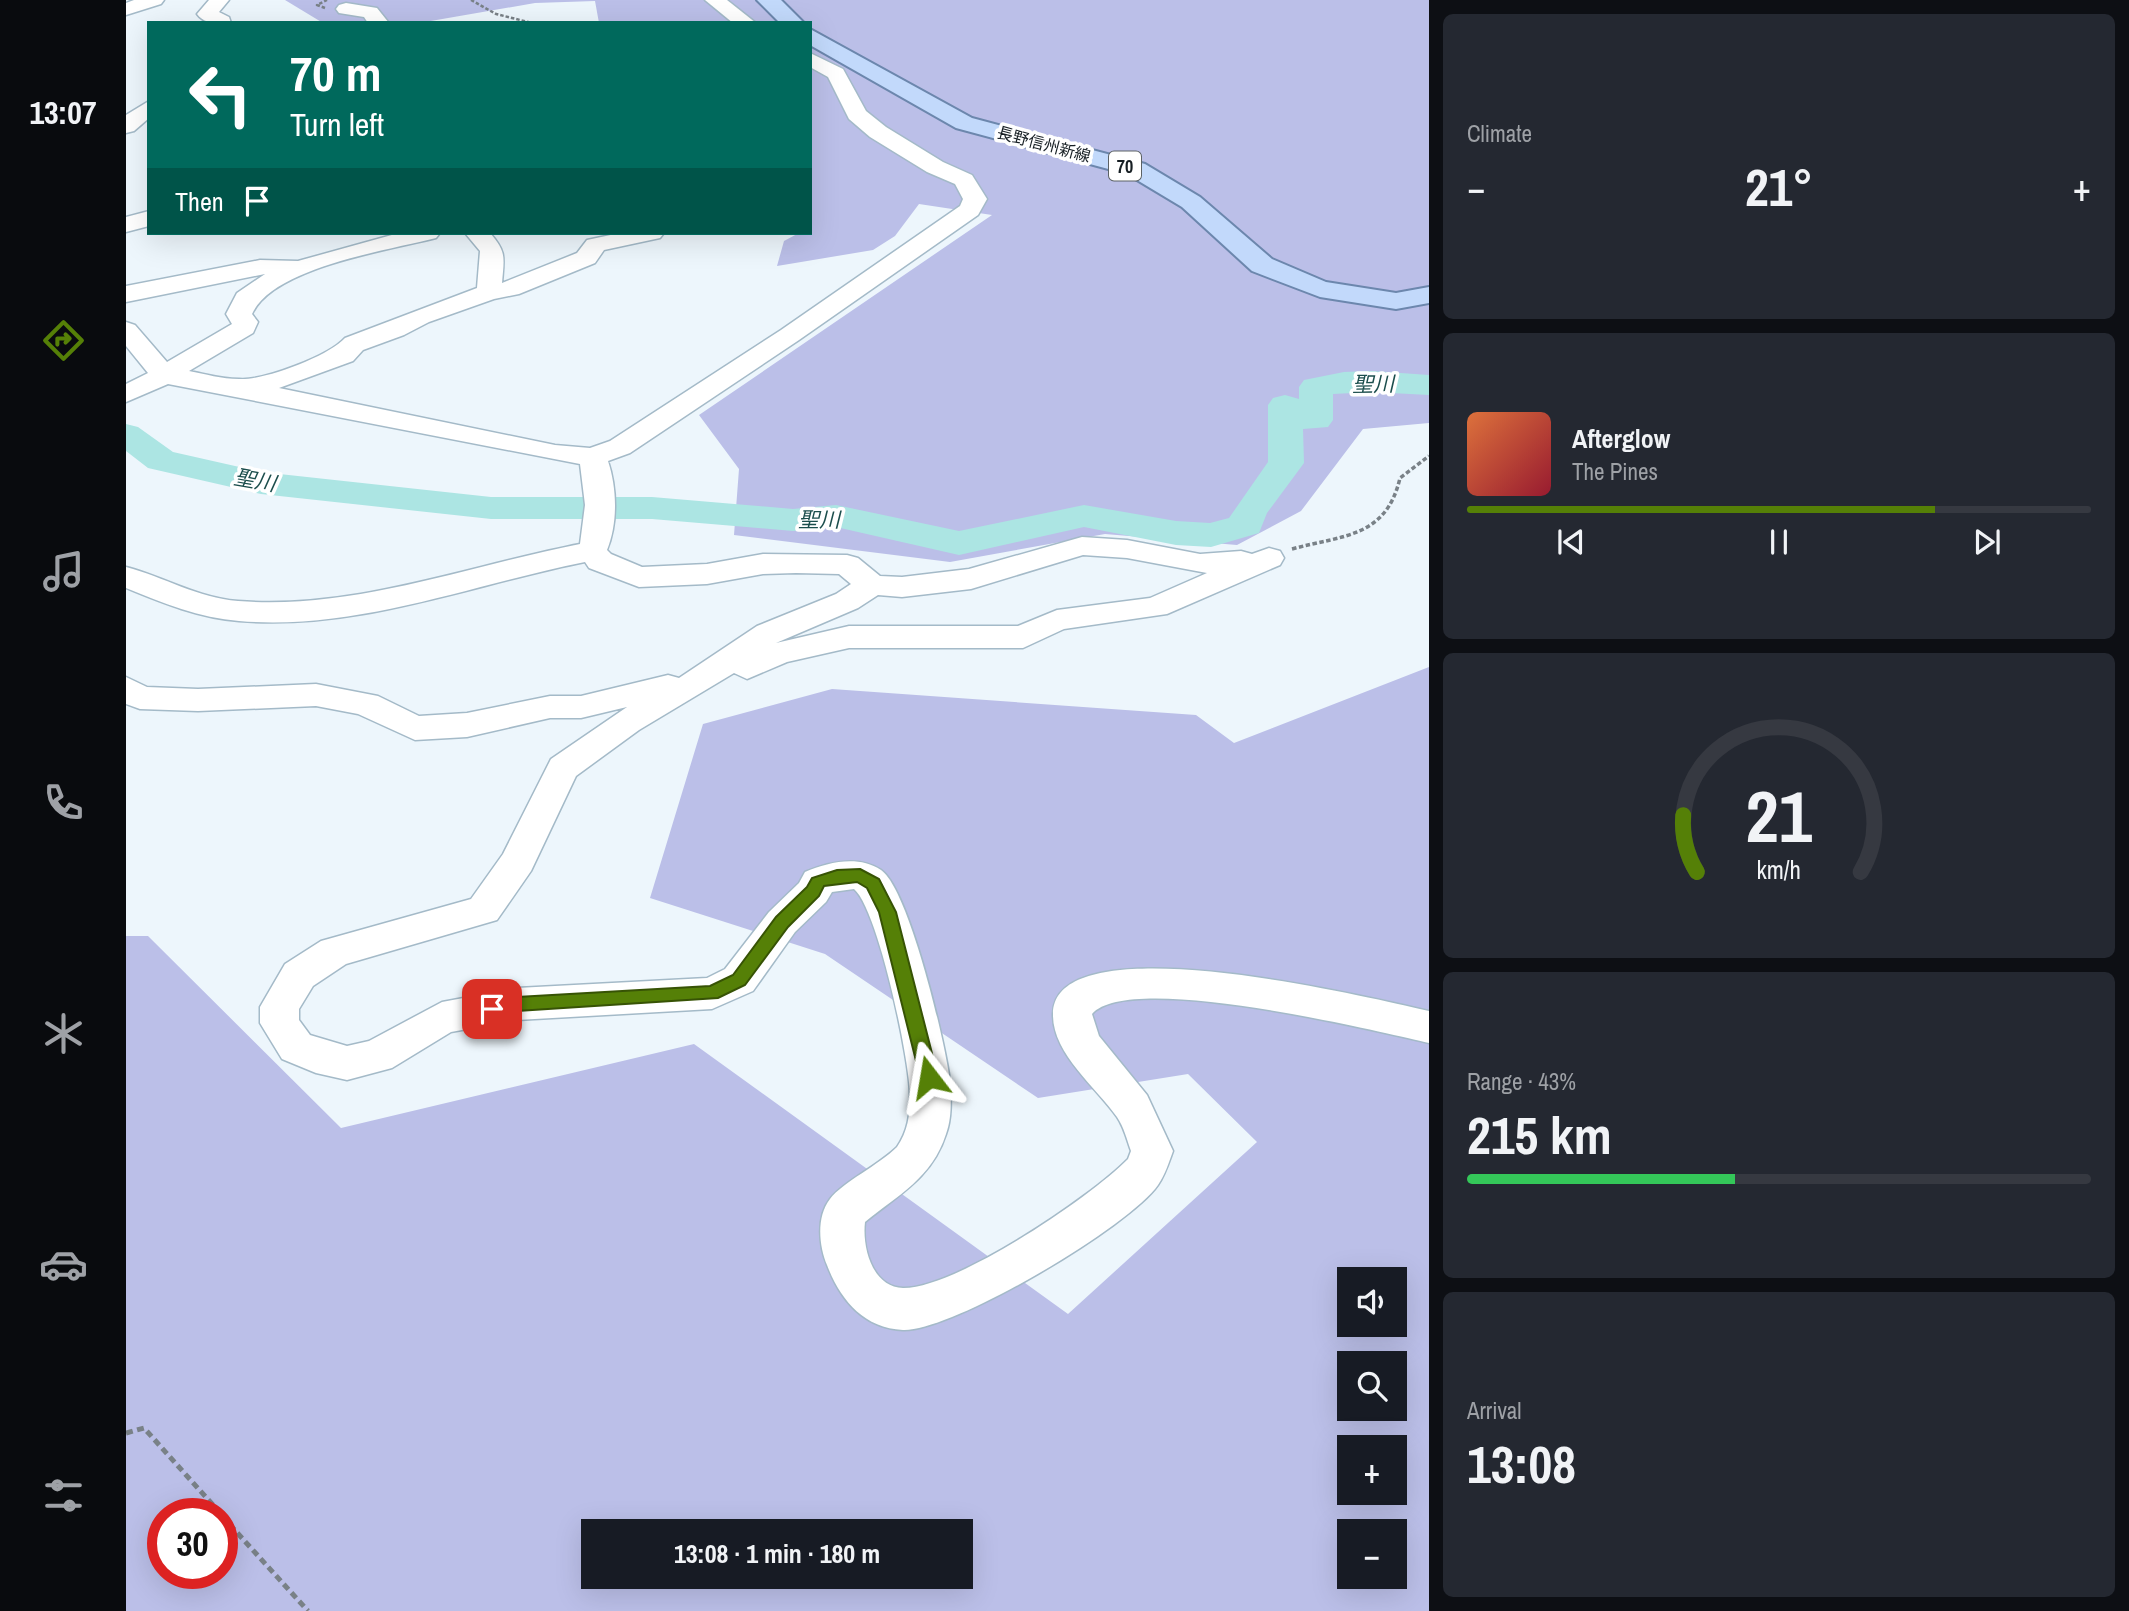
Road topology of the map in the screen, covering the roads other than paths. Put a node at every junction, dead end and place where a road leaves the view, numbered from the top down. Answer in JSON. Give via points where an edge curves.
{"nodes":[{"id":1,"x":219,"y":0,"type":"edge"},
{"id":2,"x":715,"y":0,"type":"edge"},
{"id":3,"x":768,"y":0,"type":"edge"},
{"id":4,"x":346,"y":9,"type":"dead end"},
{"id":5,"x":222,"y":21,"type":"edge"},
{"id":6,"x":377,"y":21,"type":"edge"},
{"id":7,"x":743,"y":21,"type":"edge"},
{"id":8,"x":791,"y":21,"type":"edge"},
{"id":9,"x":812,"y":37,"type":"edge"},
{"id":10,"x":812,"y":60,"type":"edge"},
{"id":11,"x":147,"y":106,"type":"edge"},
{"id":12,"x":147,"y":108,"type":"edge"},
{"id":13,"x":126,"y":111,"type":"edge"},
{"id":14,"x":126,"y":126,"type":"edge"},
{"id":15,"x":147,"y":219,"type":"edge"},
{"id":16,"x":126,"y":225,"type":"edge"},
{"id":17,"x":335,"y":235,"type":"edge"},
{"id":18,"x":420,"y":235,"type":"edge"},
{"id":19,"x":479,"y":235,"type":"edge"},
{"id":20,"x":643,"y":235,"type":"edge"},
{"id":21,"x":352,"y":251,"type":"junction"},
{"id":22,"x":300,"y":265,"type":"junction"},
{"id":23,"x":489,"y":292,"type":"junction"},
{"id":24,"x":126,"y":294,"type":"edge"},
{"id":25,"x":1429,"y":295,"type":"edge"},
{"id":26,"x":126,"y":330,"type":"edge"},
{"id":27,"x":164,"y":376,"type":"junction"},
{"id":28,"x":236,"y":387,"type":"junction"},
{"id":29,"x":126,"y":394,"type":"edge"},
{"id":30,"x":593,"y":457,"type":"junction"},
{"id":31,"x":594,"y":539,"type":"junction"},
{"id":32,"x":126,"y":576,"type":"edge"},
{"id":33,"x":872,"y":585,"type":"junction"},
{"id":34,"x":713,"y":672,"type":"junction"},
{"id":35,"x":126,"y":688,"type":"edge"},
{"id":36,"x":1429,"y":1027,"type":"edge"}],
"edges":[{"from":1,"to":5,"type":"street","via":[[207,14]]},
{"from":2,"to":7,"type":"street"},
{"from":3,"to":8,"type":"main road"},
{"from":4,"to":6,"type":"street","via":[[370,12]]},
{"from":9,"to":25,"type":"main road","name":"長野信州新線","number":"70","via":[[964,122],[1136,170],[1191,202],[1262,265],[1320,289],[1396,301]]},
{"from":10,"to":30,"type":"street","via":[[836,73],[857,114],[878,132],[964,180],[975,199],[970,210],[641,436]]},
{"from":11,"to":13,"type":"street"},
{"from":12,"to":14,"type":"street"},
{"from":15,"to":16,"type":"street"},
{"from":17,"to":21,"type":"street"},
{"from":18,"to":21,"type":"street"},
{"from":19,"to":23,"type":"street","via":[[492,250]]},
{"from":20,"to":23,"type":"street","via":[[596,245],[586,258],[510,289]]},
{"from":21,"to":22,"type":"street"},
{"from":22,"to":24,"type":"street","via":[[260,267]]},
{"from":22,"to":27,"type":"street","via":[[242,303],[239,314],[244,328]]},
{"from":23,"to":28,"type":"street","via":[[354,344],[344,355],[261,385]]},
{"from":26,"to":27,"type":"street"},
{"from":27,"to":28,"type":"street"},
{"from":27,"to":29,"type":"street"},
{"from":28,"to":30,"type":"street","via":[[460,435]]},
{"from":30,"to":31,"type":"street","via":[[601,492]]},
{"from":31,"to":32,"type":"street","via":[[539,560],[393,601],[319,612],[237,611],[206,605]]},
{"from":31,"to":33,"type":"street","via":[[600,561],[639,577],[796,563],[847,565]]},
{"from":33,"to":34,"type":"street","via":[[847,601],[768,633]]},
{"from":33,"to":34,"type":"street","via":[[902,587],[971,579],[1082,546],[1127,549],[1200,564],[1269,558],[1156,607],[1057,620],[1023,637],[849,637],[778,653],[743,670]]},
{"from":34,"to":35,"type":"street","via":[[581,707],[550,707],[467,725],[415,728],[366,704],[316,695],[140,698]]},
{"from":34,"to":36,"type":"street","via":[[627,722],[563,768],[518,862],[484,910],[334,951],[299,975],[279,1007],[280,1023],[296,1047],[347,1063],[378,1056],[442,1018],[517,1004],[712,993],[739,980],[818,882],[860,876],[873,884],[887,912],[929,1077],[928,1117],[925,1136],[904,1167],[845,1212],[841,1242],[865,1294],[882,1305],[905,1309],[940,1301],[1004,1271],[1144,1173],[1152,1151],[1133,1108],[1079,1038],[1075,1025],[1074,1003],[1092,990],[1181,982]]}]}
